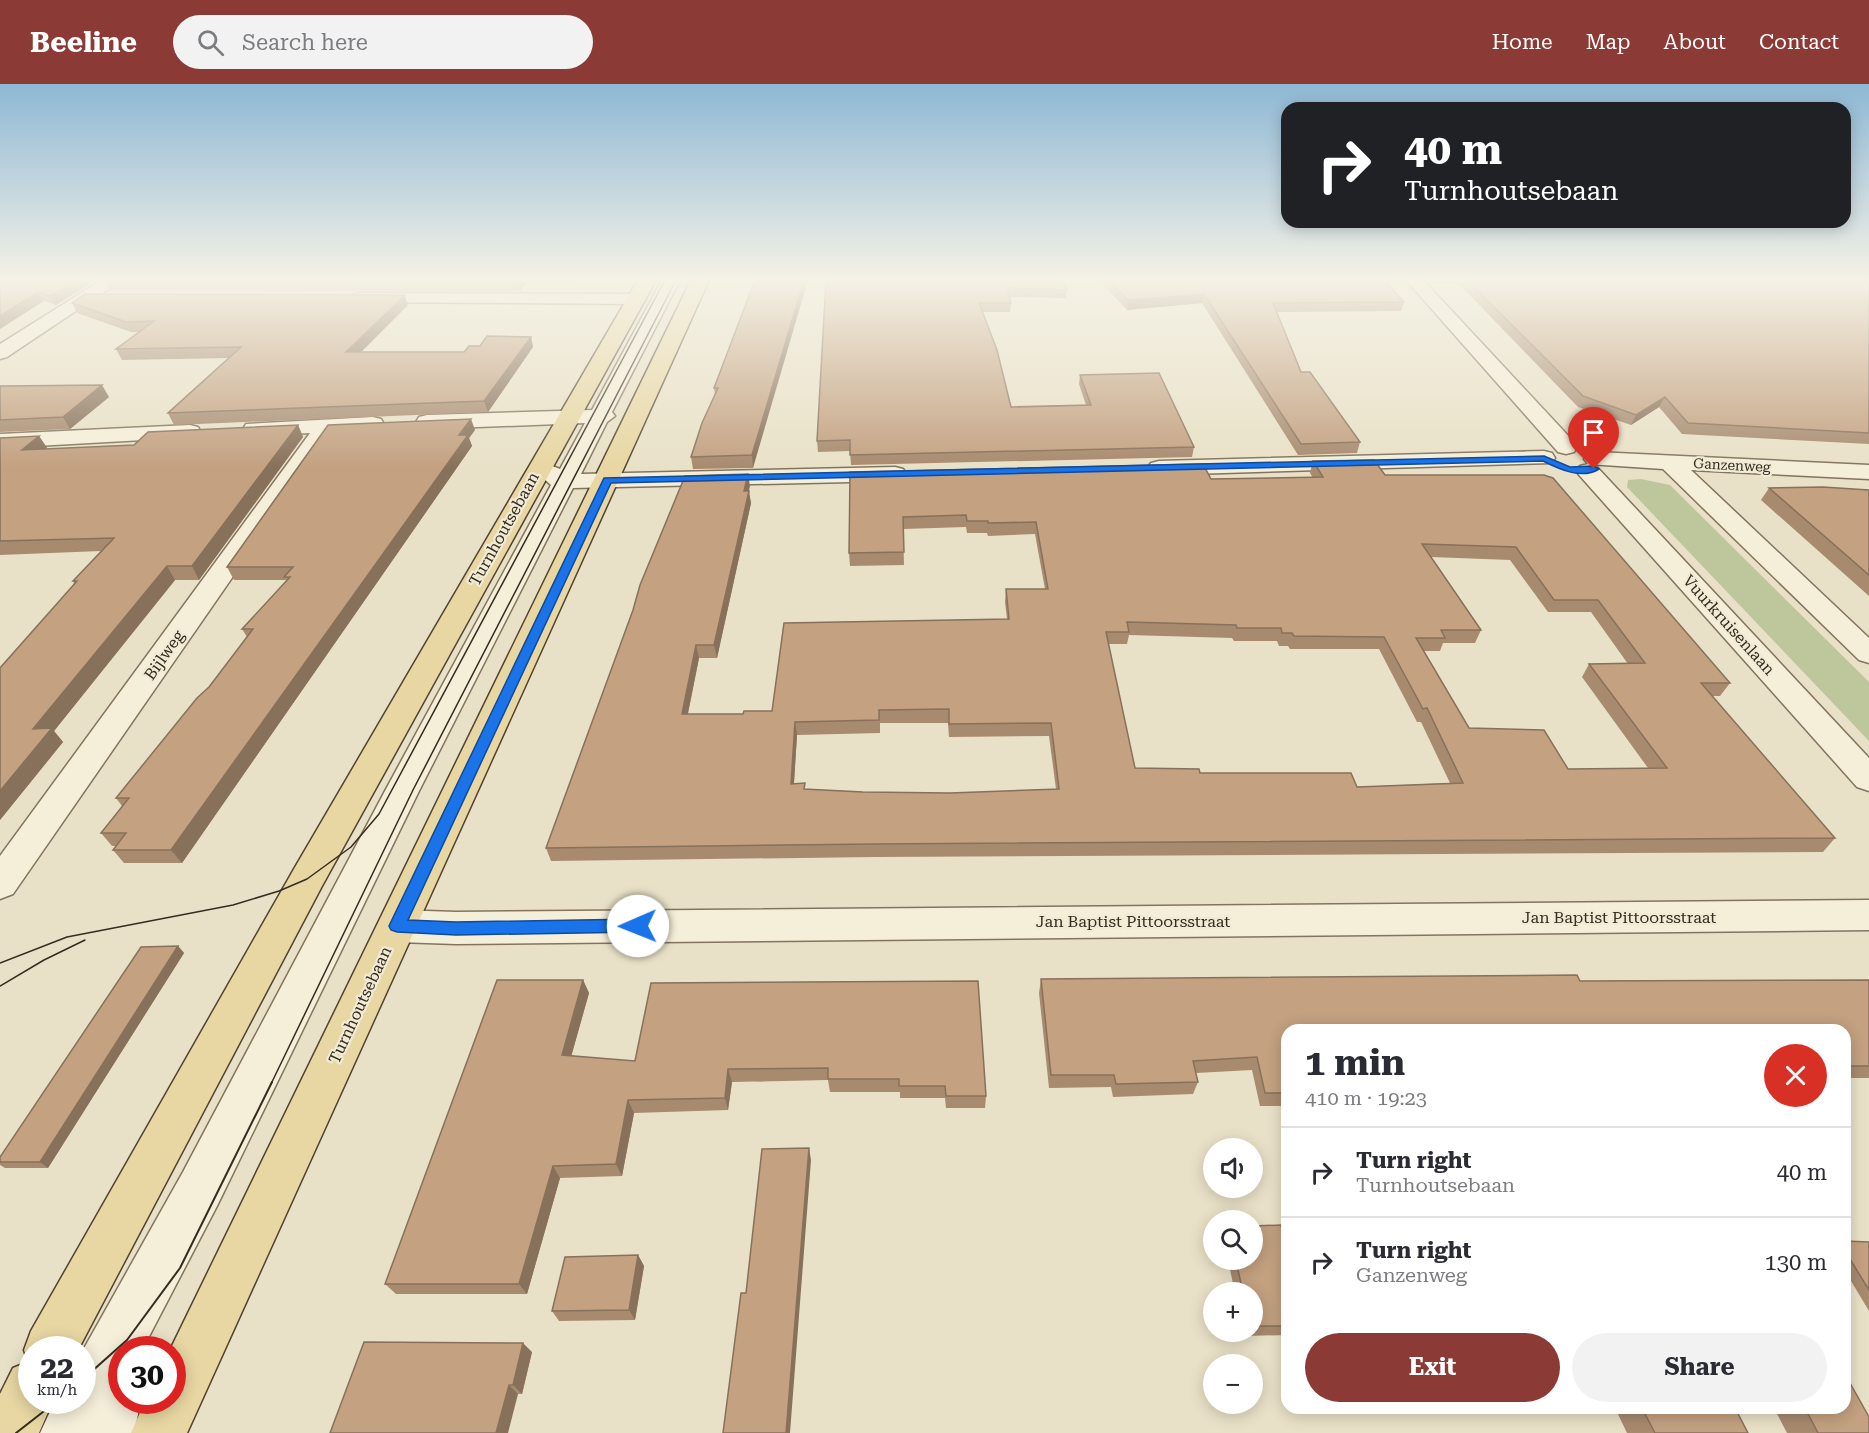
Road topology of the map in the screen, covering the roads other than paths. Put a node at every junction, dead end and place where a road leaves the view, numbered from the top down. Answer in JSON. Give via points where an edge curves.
{"nodes":[{"id":1,"x":15,"y":343,"type":"edge"},
{"id":2,"x":617,"y":343,"type":"edge"},
{"id":3,"x":631,"y":343,"type":"edge"},
{"id":4,"x":669,"y":343,"type":"edge"},
{"id":5,"x":1471,"y":343,"type":"edge"},
{"id":6,"x":0,"y":353,"type":"edge"},
{"id":7,"x":584,"y":416,"type":"junction"},
{"id":8,"x":634,"y":416,"type":"junction"},
{"id":9,"x":326,"y":426,"type":"junction"},
{"id":10,"x":233,"y":430,"type":"edge"},
{"id":11,"x":209,"y":431,"type":"edge"},
{"id":12,"x":0,"y":441,"type":"edge"},
{"id":13,"x":1566,"y":447,"type":"junction"},
{"id":14,"x":1544,"y":458,"type":"junction"},
{"id":15,"x":1668,"y":461,"type":"junction"},
{"id":16,"x":1592,"y":465,"type":"junction"},
{"id":17,"x":1132,"y":468,"type":"edge"},
{"id":18,"x":552,"y":472,"type":"junction"},
{"id":19,"x":1869,"y":472,"type":"edge"},
{"id":20,"x":918,"y":473,"type":"edge"},
{"id":21,"x":607,"y":480,"type":"junction"},
{"id":22,"x":1869,"y":654,"type":"edge"},
{"id":23,"x":1869,"y":779,"type":"edge"},
{"id":24,"x":0,"y":884,"type":"edge"},
{"id":25,"x":1869,"y":915,"type":"edge"},
{"id":26,"x":397,"y":926,"type":"junction"},
{"id":27,"x":129,"y":1332,"type":"edge"},
{"id":28,"x":58,"y":1336,"type":"edge"},
{"id":29,"x":19,"y":1414,"type":"edge"},
{"id":30,"x":111,"y":1414,"type":"edge"},
{"id":31,"x":10,"y":1433,"type":"edge"},
{"id":32,"x":68,"y":1433,"type":"edge"},
{"id":33,"x":106,"y":1433,"type":"edge"},
{"id":34,"x":159,"y":1433,"type":"edge"}],
"edges":[{"from":1,"to":6,"type":"street"},
{"from":2,"to":7,"type":"main road","name":"Turnhoutsebaan"},
{"from":3,"to":7,"type":"street","name":"Turnhoutsebaan"},
{"from":4,"to":8,"type":"main road","name":"Turnhoutsebaan"},
{"from":5,"to":13,"type":"street"},
{"from":7,"to":8,"type":"street"},
{"from":7,"to":9,"type":"street"},
{"from":7,"to":18,"type":"main road","name":"Turnhoutsebaan"},
{"from":8,"to":21,"type":"main road","name":"Turnhoutsebaan"},
{"from":9,"to":10,"type":"street"},
{"from":9,"to":24,"type":"street","name":"Bijlweg"},
{"from":11,"to":12,"type":"street"},
{"from":13,"to":14,"type":"street","via":[[1544,450]]},
{"from":13,"to":16,"type":"street","via":[[1584,451]]},
{"from":14,"to":16,"type":"street","via":[[1568,470]]},
{"from":14,"to":17,"type":"street"},
{"from":15,"to":16,"type":"street","name":"Ganzenweg"},
{"from":15,"to":19,"type":"street","name":"Ganzenweg"},
{"from":15,"to":22,"type":"street"},
{"from":16,"to":23,"type":"street","name":"Vuurkruisenlaan"},
{"from":18,"to":21,"type":"street","name":"Turnhoutsebaan"},
{"from":18,"to":27,"type":"street","name":"Turnhoutsebaan","via":[[402,791]]},
{"from":18,"to":28,"type":"main road","name":"Turnhoutsebaan","via":[[306,879]]},
{"from":20,"to":21,"type":"street"},
{"from":21,"to":26,"type":"main road","name":"Turnhoutsebaan"},
{"from":25,"to":26,"type":"street","name":"Jan Baptist Pittoorsstraat"},
{"from":26,"to":34,"type":"main road","name":"Turnhoutsebaan"},
{"from":27,"to":32,"type":"street","name":"Turnhoutsebaan"},
{"from":29,"to":31,"type":"main road"},
{"from":30,"to":33,"type":"street"}]}
